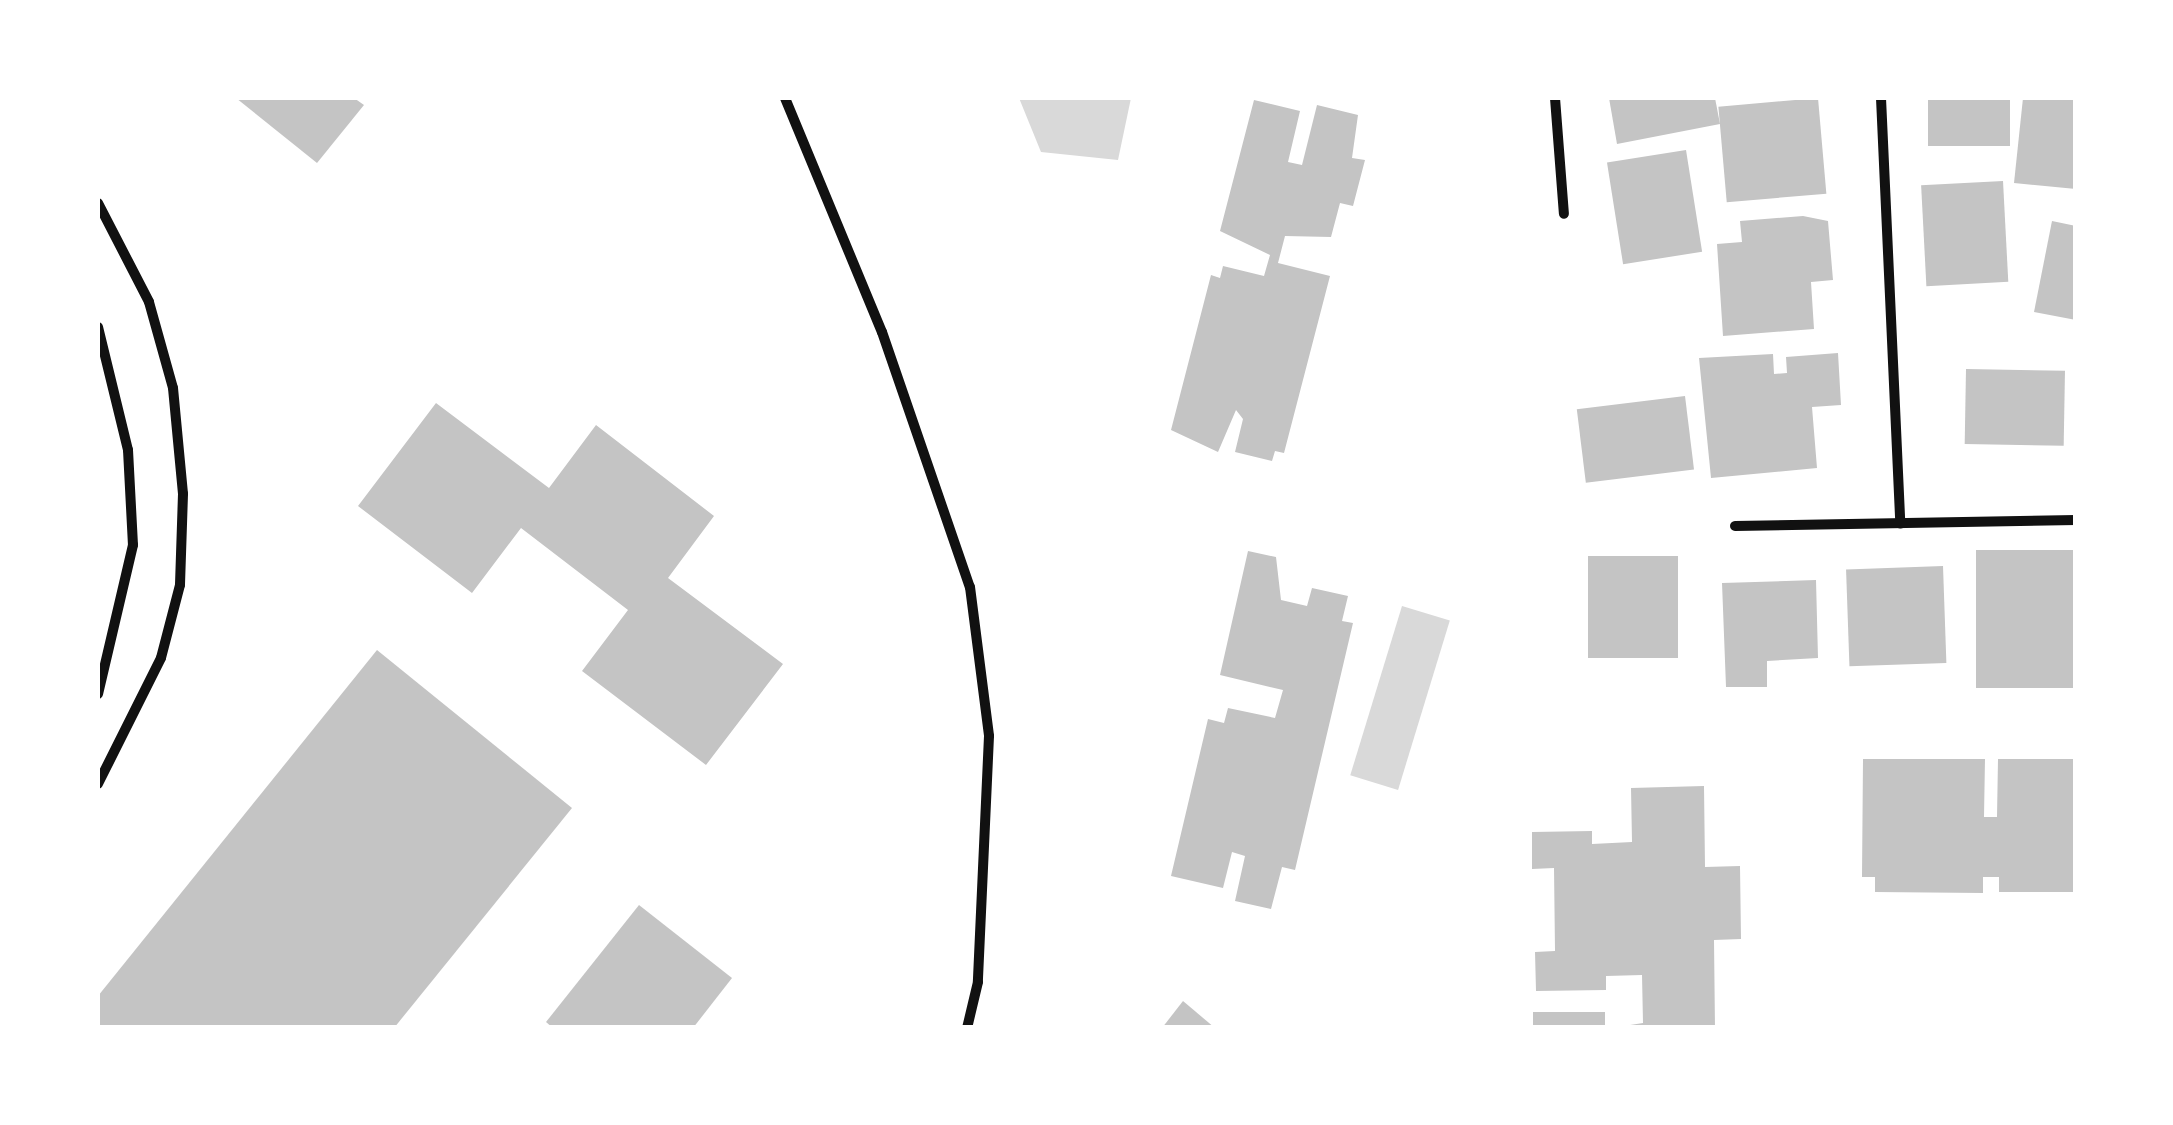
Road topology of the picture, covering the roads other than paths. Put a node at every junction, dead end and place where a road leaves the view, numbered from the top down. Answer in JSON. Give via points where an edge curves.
{"nodes":[{"id":1,"x":785,"y":98,"type":"edge"},
{"id":2,"x":1555,"y":98,"type":"edge"},
{"id":3,"x":1880,"y":98,"type":"edge"},
{"id":4,"x":98,"y":203,"type":"edge"},
{"id":5,"x":1564,"y":214,"type":"dead end"},
{"id":6,"x":98,"y":326,"type":"edge"},
{"id":7,"x":2076,"y":520,"type":"edge"},
{"id":8,"x":1900,"y":524,"type":"junction"},
{"id":9,"x":1735,"y":526,"type":"dead end"},
{"id":10,"x":98,"y":694,"type":"edge"},
{"id":11,"x":98,"y":784,"type":"edge"},
{"id":12,"x":967,"y":1028,"type":"edge"}],
"edges":[{"from":1,"to":12,"type":"street","via":[[882,332],[970,586],[988,736],[978,982]]},
{"from":2,"to":5,"type":"street"},
{"from":3,"to":8,"type":"street"},
{"from":4,"to":11,"type":"street","via":[[149,302],[173,388],[183,494],[180,585],[162,658]]},
{"from":6,"to":10,"type":"street","via":[[128,450],[133,545]]},
{"from":7,"to":8,"type":"street"},
{"from":8,"to":9,"type":"street"}]}
